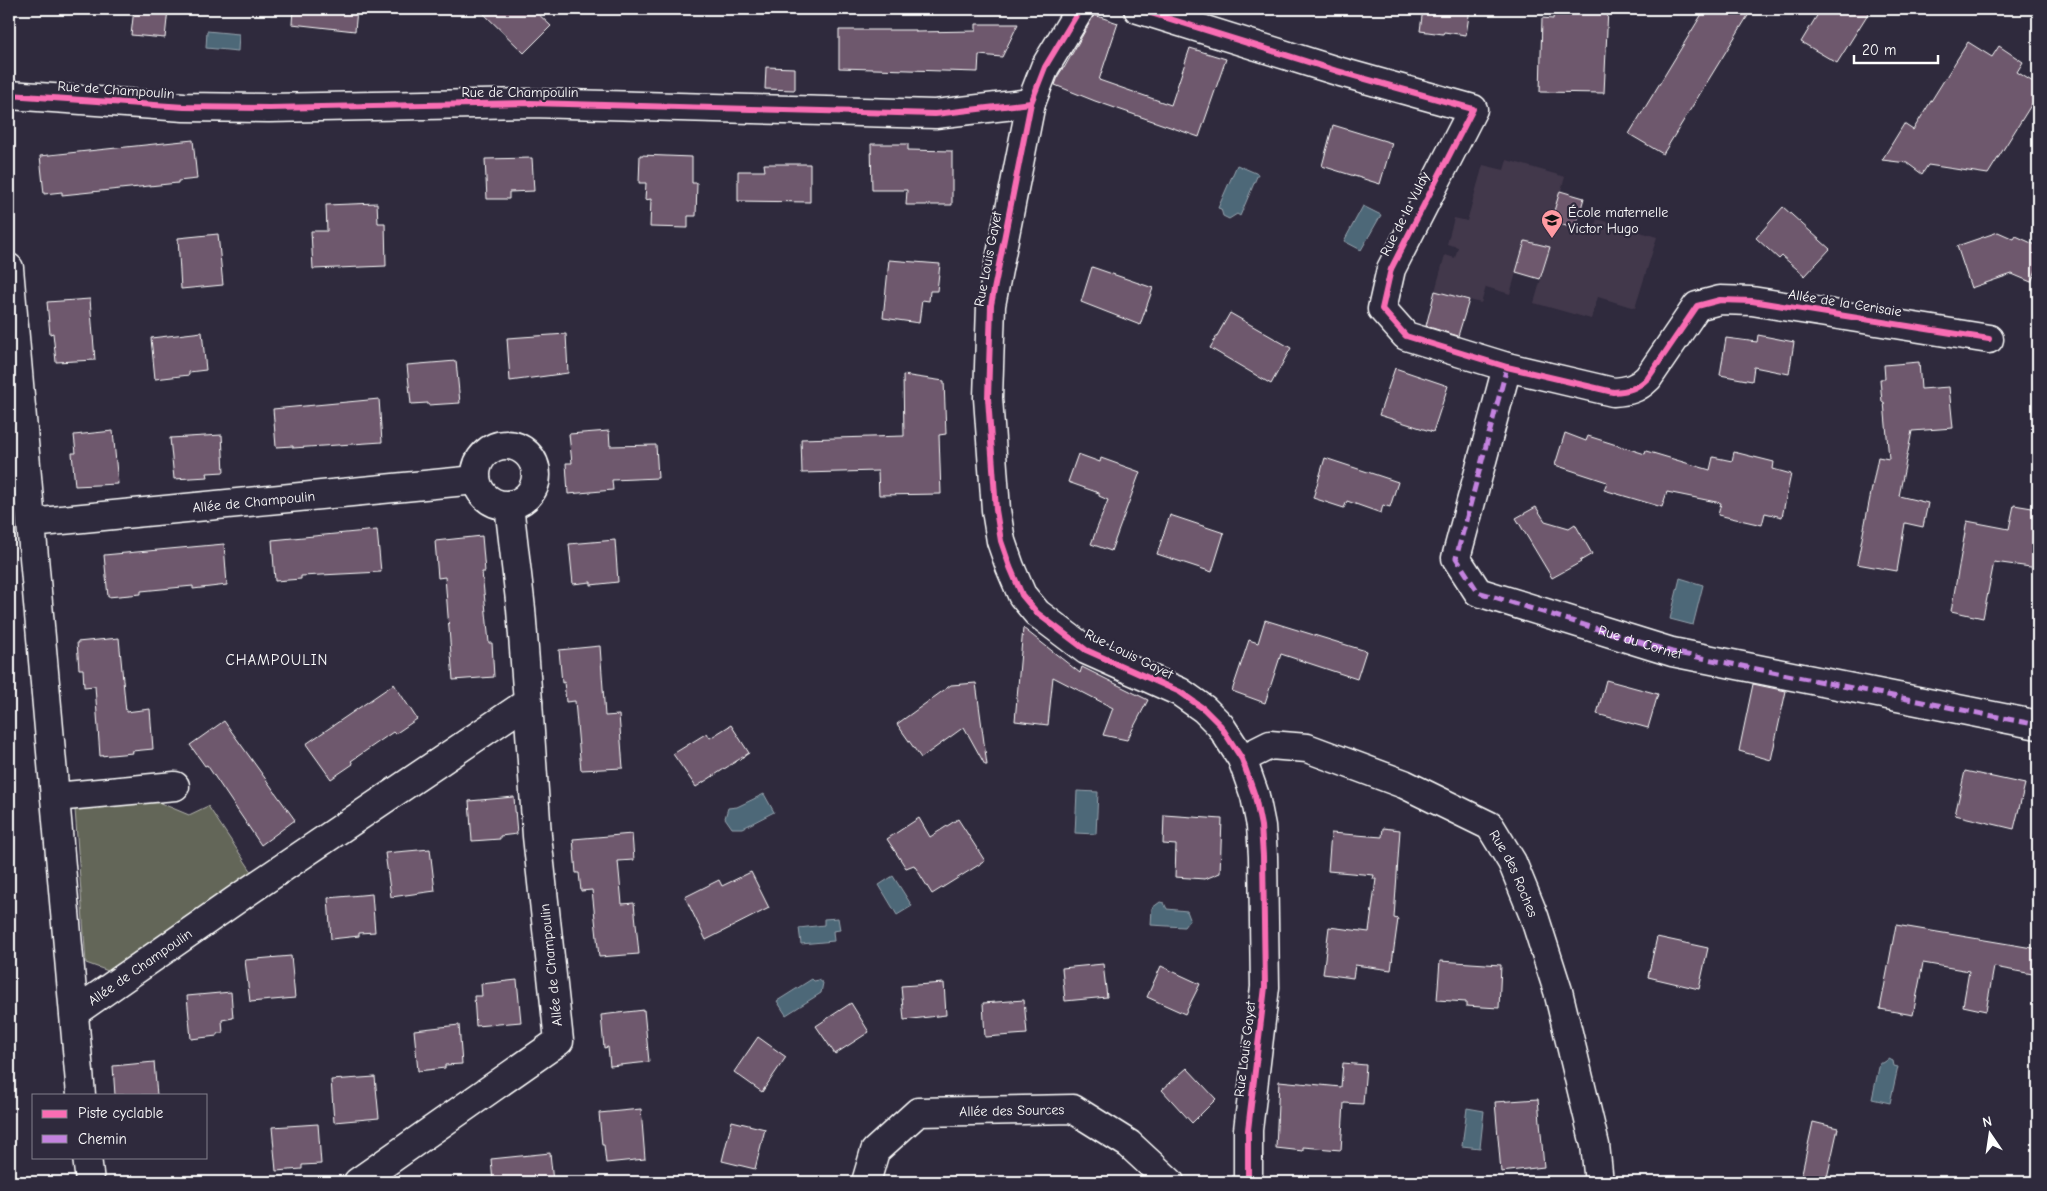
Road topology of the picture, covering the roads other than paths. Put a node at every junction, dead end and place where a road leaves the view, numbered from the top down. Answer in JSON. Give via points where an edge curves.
{"nodes":[{"id":1,"x":1080,"y":9,"type":"edge"},
{"id":2,"x":1138,"y":9,"type":"edge"},
{"id":3,"x":9,"y":95,"type":"edge"},
{"id":4,"x":1031,"y":103,"type":"junction"},
{"id":5,"x":9,"y":268,"type":"edge"},
{"id":6,"x":1697,"y":306,"type":"joint"},
{"id":7,"x":1989,"y":339,"type":"dead end"},
{"id":8,"x":1507,"y":367,"type":"junction"},
{"id":9,"x":476,"y":480,"type":"junction"},
{"id":10,"x":509,"y":505,"type":"junction"},
{"id":11,"x":31,"y":523,"type":"junction"},
{"id":12,"x":528,"y":702,"type":"junction"},
{"id":13,"x":2038,"y":725,"type":"edge"},
{"id":14,"x":1242,"y":759,"type":"junction"},
{"id":15,"x":175,"y":786,"type":"dead end"},
{"id":16,"x":55,"y":797,"type":"junction"},
{"id":17,"x":75,"y":1012,"type":"junction"},
{"id":18,"x":81,"y":1094,"type":"edge"},
{"id":19,"x":87,"y":1158,"type":"edge"},
{"id":20,"x":90,"y":1182,"type":"edge"},
{"id":21,"x":358,"y":1182,"type":"edge"},
{"id":22,"x":866,"y":1182,"type":"edge"},
{"id":23,"x":1170,"y":1182,"type":"edge"},
{"id":24,"x":1248,"y":1182,"type":"edge"},
{"id":25,"x":1598,"y":1182,"type":"edge"}],
"edges":[{"from":1,"to":4,"type":"street","name":"Rue Louis Gayet","via":[[1045,67]]},
{"from":2,"to":8,"type":"street","name":"Rue de la Vuldy","via":[[1473,109],[1391,269],[1382,309],[1406,336]]},
{"from":3,"to":4,"type":"street","name":"Rue de Champoulin","via":[[184,107],[531,103],[935,114]]},
{"from":4,"to":14,"type":"street","name":"Rue Louis Gayet","via":[[991,305],[988,398],[1001,541],[1022,595],[1037,613],[1086,650],[1180,692],[1204,709],[1220,725]]},
{"from":5,"to":11,"type":"street","name":"Allée de Champoulin"},
{"from":6,"to":7,"type":"street","name":"Allée de la Cerisaie","via":[[1720,300],[1752,301]]},
{"from":6,"to":8,"type":"street","name":"Rue de la Vuldy","via":[[1648,378],[1629,391],[1613,392]]},
{"from":8,"to":13,"type":"street","name":"Rue du Cornet","via":[[1456,558],[1478,592],[1672,652]]},
{"from":9,"to":10,"type":"street","via":[[479,489],[491,501]]},
{"from":9,"to":10,"type":"street","via":[[480,460],[495,446],[516,446],[525,451],[532,458],[536,478],[527,497]]},
{"from":9,"to":11,"type":"street","name":"Allée de Champoulin"},
{"from":10,"to":12,"type":"street","name":"Allée de Champoulin"},
{"from":11,"to":16,"type":"street","name":"Allée de Champoulin"},
{"from":12,"to":17,"type":"street","name":"Allée de Champoulin"},
{"from":12,"to":21,"type":"street","name":"Allée de Champoulin","via":[[537,836],[560,1041]]},
{"from":14,"to":24,"type":"street","name":"Rue Louis Gayet","via":[[1261,826],[1265,987],[1248,1130]]},
{"from":14,"to":25,"type":"street","name":"Rue des Roches","via":[[1270,745],[1307,748],[1404,784],[1490,826],[1512,862],[1534,916],[1558,991],[1595,1145]]},
{"from":15,"to":16,"type":"street"},
{"from":16,"to":17,"type":"street","name":"Allée de Champoulin"},
{"from":17,"to":18,"type":"street","name":"Allée de Champoulin"},
{"from":19,"to":20,"type":"street"},
{"from":22,"to":23,"type":"street","name":"Allée des Sources","via":[[875,1151],[918,1112],[1073,1109],[1129,1144]]}]}
